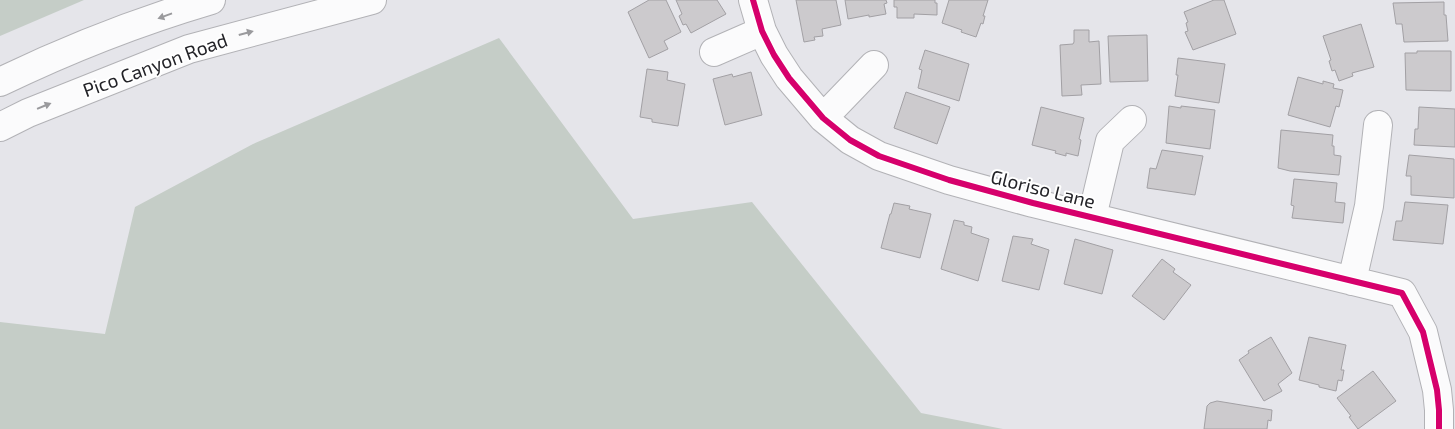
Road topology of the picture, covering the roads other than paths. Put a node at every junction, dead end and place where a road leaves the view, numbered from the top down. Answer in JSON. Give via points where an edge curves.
{"nodes":[{"id":1,"x":212,"y":0,"type":"edge"},
{"id":2,"x":754,"y":0,"type":"edge"},
{"id":3,"x":363,"y":1,"type":"edge"},
{"id":4,"x":762,"y":31,"type":"junction"},
{"id":5,"x":714,"y":52,"type":"dead end"},
{"id":6,"x":874,"y":65,"type":"dead end"},
{"id":7,"x":0,"y":82,"type":"edge"},
{"id":8,"x":824,"y":118,"type":"junction"},
{"id":9,"x":1132,"y":120,"type":"dead end"},
{"id":10,"x":1378,"y":125,"type":"dead end"},
{"id":11,"x":0,"y":127,"type":"edge"},
{"id":12,"x":1092,"y":218,"type":"junction"},
{"id":13,"x":1352,"y":280,"type":"junction"},
{"id":14,"x":1439,"y":429,"type":"edge"}],
"edges":[{"from":1,"to":7,"type":"street","one_way":true,"via":[[116,33]]},
{"from":2,"to":4,"type":"street","name":"Gloriso Lane"},
{"from":11,"to":3,"type":"street","name":"Pico Canyon Road","one_way":true,"via":[[189,48]]},
{"from":4,"to":5,"type":"street"},
{"from":4,"to":8,"type":"street","name":"Gloriso Lane","via":[[789,78]]},
{"from":6,"to":8,"type":"street"},
{"from":8,"to":12,"type":"street","name":"Gloriso Lane","via":[[850,140],[879,156],[949,180]]},
{"from":9,"to":12,"type":"street","via":[[1110,141]]},
{"from":10,"to":13,"type":"street","via":[[1369,206]]},
{"from":12,"to":13,"type":"street","name":"Gloriso Lane"},
{"from":13,"to":14,"type":"street","name":"Gloriso Lane","via":[[1402,293],[1423,332],[1437,390]]}]}
